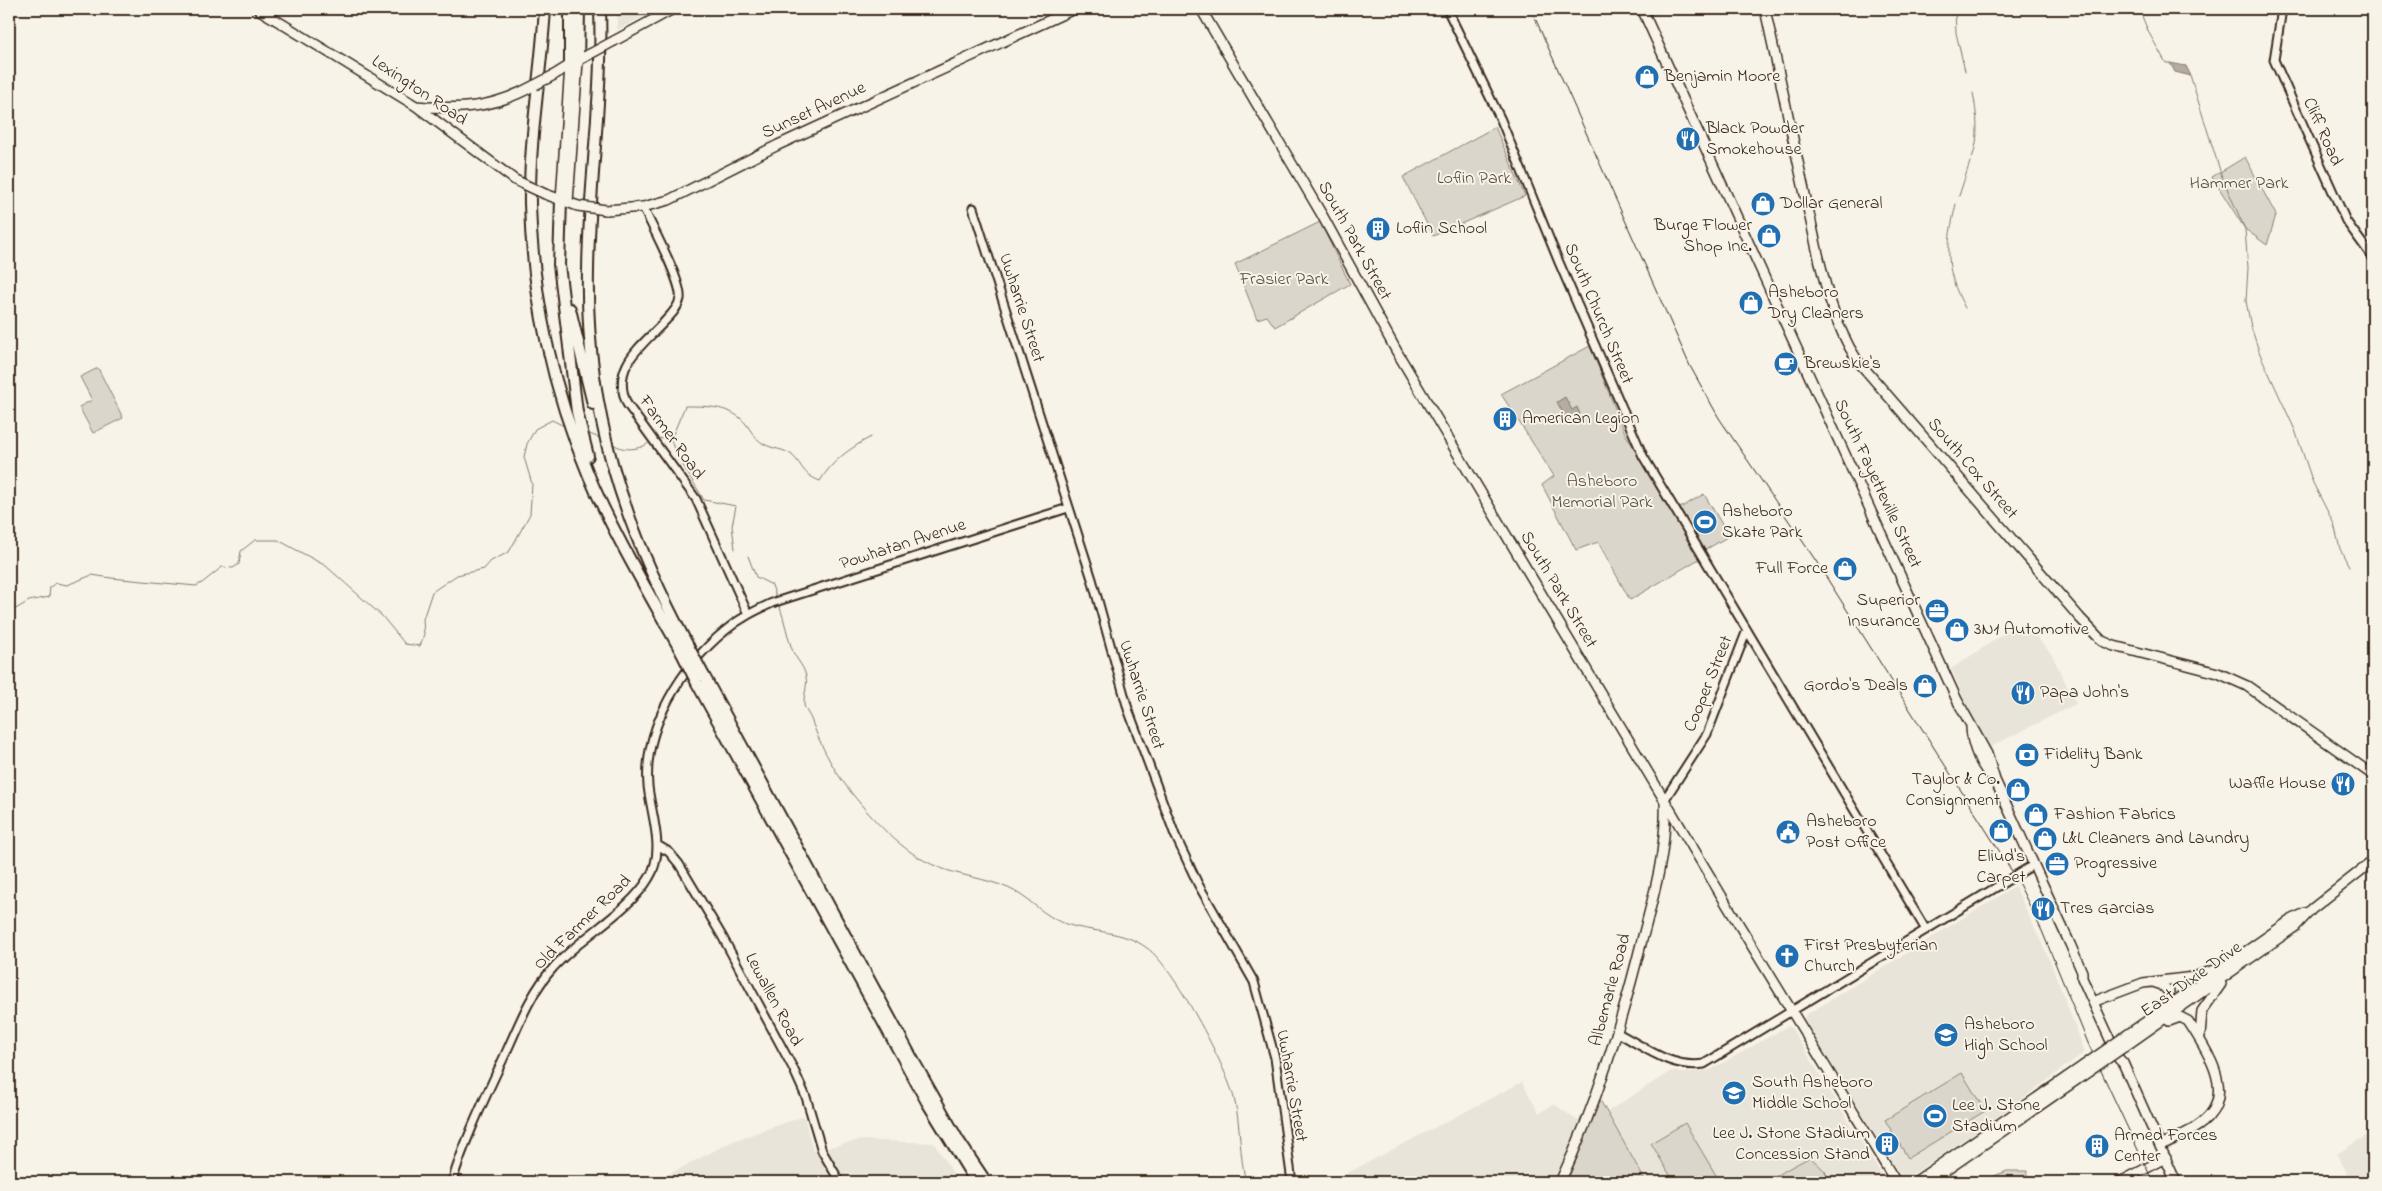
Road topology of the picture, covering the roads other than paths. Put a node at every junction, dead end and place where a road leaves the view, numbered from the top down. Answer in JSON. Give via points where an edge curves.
{"nodes":[{"id":1,"x":258,"y":9,"type":"edge"},
{"id":2,"x":545,"y":9,"type":"edge"},
{"id":3,"x":570,"y":9,"type":"edge"},
{"id":4,"x":579,"y":9,"type":"edge"},
{"id":5,"x":600,"y":9,"type":"edge"},
{"id":6,"x":673,"y":9,"type":"edge"},
{"id":7,"x":1074,"y":9,"type":"edge"},
{"id":8,"x":1201,"y":9,"type":"edge"},
{"id":9,"x":1446,"y":9,"type":"edge"},
{"id":10,"x":1642,"y":9,"type":"edge"},
{"id":11,"x":1765,"y":9,"type":"edge"},
{"id":12,"x":2282,"y":9,"type":"edge"},
{"id":13,"x":574,"y":63,"type":"junction"},
{"id":14,"x":416,"y":106,"type":"junction"},
{"id":15,"x":565,"y":201,"type":"junction"},
{"id":16,"x":643,"y":207,"type":"junction"},
{"id":17,"x":973,"y":208,"type":"dead end"},
{"id":18,"x":2373,"y":258,"type":"edge"},
{"id":19,"x":613,"y":474,"type":"junction"},
{"id":20,"x":1068,"y":508,"type":"junction"},
{"id":21,"x":606,"y":511,"type":"junction"},
{"id":22,"x":748,"y":614,"type":"junction"},
{"id":23,"x":1747,"y":630,"type":"junction"},
{"id":24,"x":685,"y":650,"type":"junction"},
{"id":25,"x":701,"y":679,"type":"junction"},
{"id":26,"x":2373,"y":775,"type":"edge"},
{"id":27,"x":1665,"y":800,"type":"junction"},
{"id":28,"x":657,"y":845,"type":"junction"},
{"id":29,"x":2373,"y":861,"type":"edge"},
{"id":30,"x":2033,"y":865,"type":"junction"},
{"id":31,"x":1926,"y":930,"type":"junction"},
{"id":32,"x":2232,"y":966,"type":"junction"},
{"id":33,"x":2082,"y":972,"type":"junction"},
{"id":34,"x":2152,"y":982,"type":"junction"},
{"id":35,"x":2098,"y":1000,"type":"junction"},
{"id":36,"x":1792,"y":1012,"type":"junction"},
{"id":37,"x":2149,"y":1020,"type":"junction"},
{"id":38,"x":2149,"y":1030,"type":"junction"},
{"id":39,"x":1618,"y":1033,"type":"junction"},
{"id":40,"x":2129,"y":1038,"type":"junction"},
{"id":41,"x":2201,"y":1043,"type":"junction"},
{"id":42,"x":2123,"y":1063,"type":"junction"},
{"id":43,"x":2085,"y":1069,"type":"junction"},
{"id":44,"x":2148,"y":1116,"type":"junction"},
{"id":45,"x":2164,"y":1144,"type":"junction"},
{"id":46,"x":2166,"y":1158,"type":"junction"},
{"id":47,"x":452,"y":1182,"type":"edge"},
{"id":48,"x":840,"y":1182,"type":"edge"},
{"id":49,"x":976,"y":1182,"type":"edge"},
{"id":50,"x":986,"y":1182,"type":"edge"},
{"id":51,"x":1292,"y":1182,"type":"edge"},
{"id":52,"x":1560,"y":1182,"type":"edge"},
{"id":53,"x":1896,"y":1182,"type":"edge"},
{"id":54,"x":1915,"y":1182,"type":"edge"},
{"id":55,"x":1929,"y":1182,"type":"edge"},
{"id":56,"x":2120,"y":1182,"type":"edge"},
{"id":57,"x":2176,"y":1182,"type":"edge"},
{"id":58,"x":2181,"y":1182,"type":"edge"}],
"edges":[{"from":1,"to":14,"type":"main road","name":"Lexington Road"},
{"from":2,"to":21,"type":"highway","via":[[530,173],[534,259],[555,377],[575,440]]},
{"from":3,"to":13,"type":"highway"},
{"from":4,"to":13,"type":"highway"},
{"from":5,"to":19,"type":"highway","via":[[588,315],[601,421]]},
{"from":6,"to":13,"type":"main road","bridge":true},
{"from":7,"to":16,"type":"main road","name":"Sunset Avenue","via":[[774,148],[689,192]]},
{"from":8,"to":27,"type":"main road","name":"South Park Street","via":[[1322,215],[1397,352]]},
{"from":9,"to":23,"type":"street","name":"South Church Street","via":[[1501,120],[1643,456]]},
{"from":10,"to":30,"type":"main road","name":"South Fayetteville Street","via":[[1983,756],[1987,774],[1994,777]]},
{"from":11,"to":26,"type":"main road","name":"South Cox Street","via":[[1823,272],[1839,323],[1857,360],[2102,641],[2218,673],[2247,686]]},
{"from":12,"to":18,"type":"street","name":"Cliff Road","via":[[2274,60],[2346,221]]},
{"from":13,"to":14,"type":"main road","bridge":true,"via":[[522,92],[492,104],[468,108]]},
{"from":13,"to":15,"type":"main road"},
{"from":14,"to":15,"type":"main road","name":"Lexington Road","bridge":true,"via":[[515,180]]},
{"from":15,"to":16,"type":"main road","name":"Sunset Avenue","bridge":true,"via":[[606,210]]},
{"from":15,"to":19,"type":"highway","via":[[564,249],[573,326]]},
{"from":15,"to":21,"type":"highway","via":[[559,265],[578,412],[584,444]]},
{"from":16,"to":22,"type":"street","name":"Farmer Road","via":[[680,291],[680,299],[674,312],[630,359],[621,379],[621,389],[627,404],[696,499]]},
{"from":17,"to":20,"type":"street","name":"Uwharrie Street"},
{"from":19,"to":24,"type":"highway","via":[[644,558]]},
{"from":20,"to":22,"type":"street","name":"Powhatan Avenue","via":[[790,597]]},
{"from":20,"to":51,"type":"street","name":"Uwharrie Street","via":[[1101,608],[1133,724],[1175,835],[1198,884],[1254,982],[1275,1058]]},
{"from":21,"to":24,"type":"highway"},
{"from":22,"to":28,"type":"street","name":"Old Farmer Road","via":[[726,629],[700,654],[684,674],[663,711],[653,741],[648,773]]},
{"from":23,"to":27,"type":"street","name":"Cooper Street","via":[[1707,734]]},
{"from":23,"to":31,"type":"street","name":"South Church Street"},
{"from":24,"to":25,"type":"highway","bridge":true},
{"from":25,"to":49,"type":"highway","via":[[927,1102]]},
{"from":25,"to":50,"type":"highway","via":[[908,1053]]},
{"from":27,"to":36,"type":"main road","name":"South Park Street"},
{"from":27,"to":39,"type":"main road","name":"Albemarle Road","via":[[1665,834],[1658,877]]},
{"from":28,"to":47,"type":"street","name":"Old Farmer Road","via":[[656,862],[640,891],[553,968],[535,993],[478,1113]]},
{"from":28,"to":48,"type":"street","name":"Lewallen Road","via":[[669,852],[679,864],[722,936],[793,1068],[806,1097],[822,1151]]},
{"from":29,"to":32,"type":"main road","name":"East Dixie Drive"},
{"from":30,"to":31,"type":"street"},
{"from":30,"to":33,"type":"main road"},
{"from":31,"to":36,"type":"street"},
{"from":32,"to":34,"type":"main road","via":[[2194,977]]},
{"from":32,"to":37,"type":"main road","name":"East Dixie Drive"},
{"from":32,"to":38,"type":"main road","name":"East Dixie Drive"},
{"from":32,"to":41,"type":"main road","via":[[2202,1011]]},
{"from":33,"to":35,"type":"main road"},
{"from":33,"to":42,"type":"main road","via":[[2086,987]]},
{"from":34,"to":35,"type":"main road"},
{"from":34,"to":37,"type":"main road","via":[[2166,987],[2168,996]]},
{"from":35,"to":42,"type":"main road","via":[[2124,1056]]},
{"from":36,"to":39,"type":"street","via":[[1716,1058],[1694,1066],[1673,1062]]},
{"from":36,"to":53,"type":"main road","name":"South Park Street"},
{"from":37,"to":40,"type":"main road","name":"East Dixie Drive"},
{"from":38,"to":40,"type":"main road","name":"East Dixie Drive"},
{"from":38,"to":41,"type":"main road","via":[[2176,1018],[2184,1018]]},
{"from":39,"to":52,"type":"main road","name":"Albemarle Road","via":[[1594,1106]]},
{"from":40,"to":43,"type":"main road","name":"East Dixie Drive","bridge":true},
{"from":41,"to":45,"type":"main road","via":[[2217,1074],[2218,1097],[2209,1116],[2192,1130]]},
{"from":42,"to":44,"type":"main road"},
{"from":43,"to":54,"type":"main road"},
{"from":43,"to":55,"type":"main road"},
{"from":44,"to":45,"type":"main road"},
{"from":44,"to":46,"type":"main road"},
{"from":45,"to":58,"type":"main road"},
{"from":46,"to":56,"type":"main road"},
{"from":46,"to":57,"type":"main road"}]}
